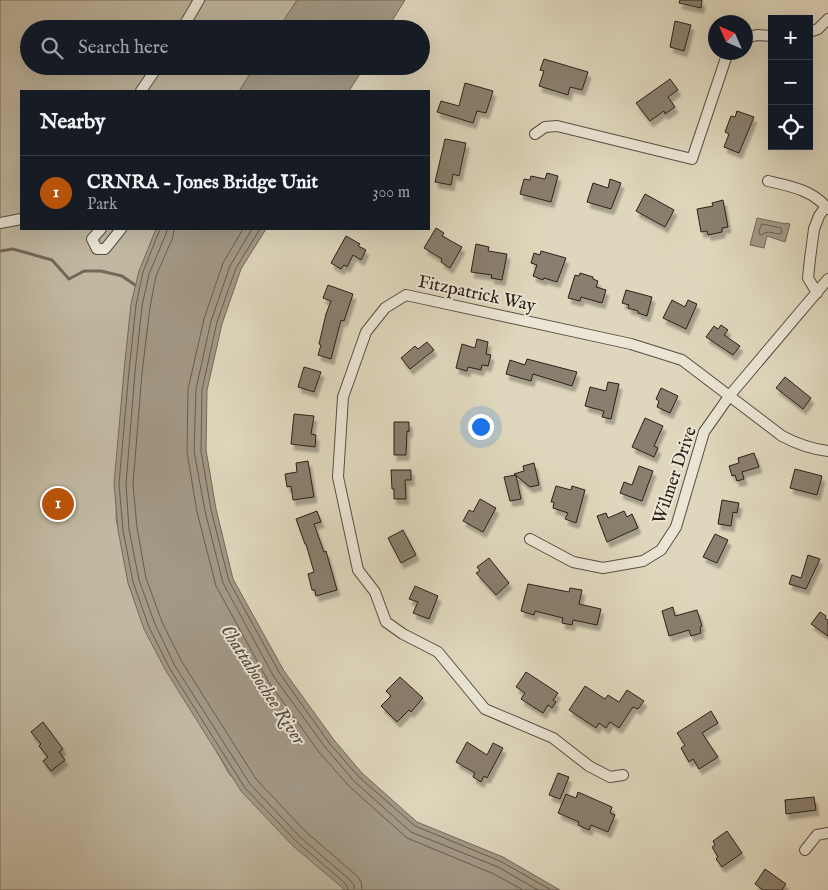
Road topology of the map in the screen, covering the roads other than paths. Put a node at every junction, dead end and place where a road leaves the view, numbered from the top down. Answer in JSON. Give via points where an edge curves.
{"nodes":[{"id":1,"x":199,"y":0,"type":"edge"},
{"id":2,"x":828,"y":19,"type":"edge"},
{"id":3,"x":187,"y":20,"type":"edge"},
{"id":4,"x":813,"y":31,"type":"edge"},
{"id":5,"x":753,"y":36,"type":"edge"},
{"id":6,"x":768,"y":36,"type":"edge"},
{"id":7,"x":725,"y":60,"type":"edge"},
{"id":8,"x":152,"y":75,"type":"edge"},
{"id":9,"x":142,"y":90,"type":"edge"},
{"id":10,"x":535,"y":134,"type":"dead end"},
{"id":11,"x":768,"y":181,"type":"dead end"},
{"id":12,"x":827,"y":207,"type":"edge"},
{"id":13,"x":20,"y":219,"type":"edge"},
{"id":14,"x":0,"y":223,"type":"edge"},
{"id":15,"x":100,"y":230,"type":"edge"},
{"id":16,"x":120,"y":230,"type":"edge"},
{"id":17,"x":828,"y":279,"type":"edge"},
{"id":18,"x":817,"y":293,"type":"junction"},
{"id":19,"x":730,"y":396,"type":"junction"},
{"id":20,"x":828,"y":451,"type":"edge"},
{"id":21,"x":530,"y":539,"type":"dead end"},
{"id":22,"x":623,"y":775,"type":"dead end"},
{"id":23,"x":828,"y":833,"type":"edge"},
{"id":24,"x":805,"y":850,"type":"dead end"}],
"edges":[{"from":1,"to":3,"type":"street"},
{"from":2,"to":4,"type":"street"},
{"from":5,"to":6,"type":"street"},
{"from":7,"to":10,"type":"street","via":[[692,159],[557,126],[545,127]]},
{"from":8,"to":9,"type":"street"},
{"from":11,"to":12,"type":"street","via":[[799,188]]},
{"from":12,"to":18,"type":"street","via":[[814,229],[810,259],[808,278]]},
{"from":13,"to":14,"type":"street"},
{"from":15,"to":16,"type":"street","via":[[92,239],[97,249],[105,249]]},
{"from":17,"to":18,"type":"street","name":"Wilmer Drive"},
{"from":18,"to":19,"type":"street","name":"Wilmer Drive"},
{"from":19,"to":20,"type":"street","name":"Fitzpatrick Way","via":[[782,436],[813,449]]},
{"from":19,"to":21,"type":"street","name":"Wilmer Drive","via":[[704,432],[676,527],[660,550],[643,561],[603,568],[573,562]]},
{"from":19,"to":22,"type":"street","name":"Fitzpatrick Way","via":[[682,360],[631,344],[406,294],[385,308],[366,332],[344,397],[338,477],[358,570],[375,592],[386,622],[438,652],[485,709],[553,738],[589,766],[610,777]]},
{"from":23,"to":24,"type":"street","via":[[817,835]]}]}
